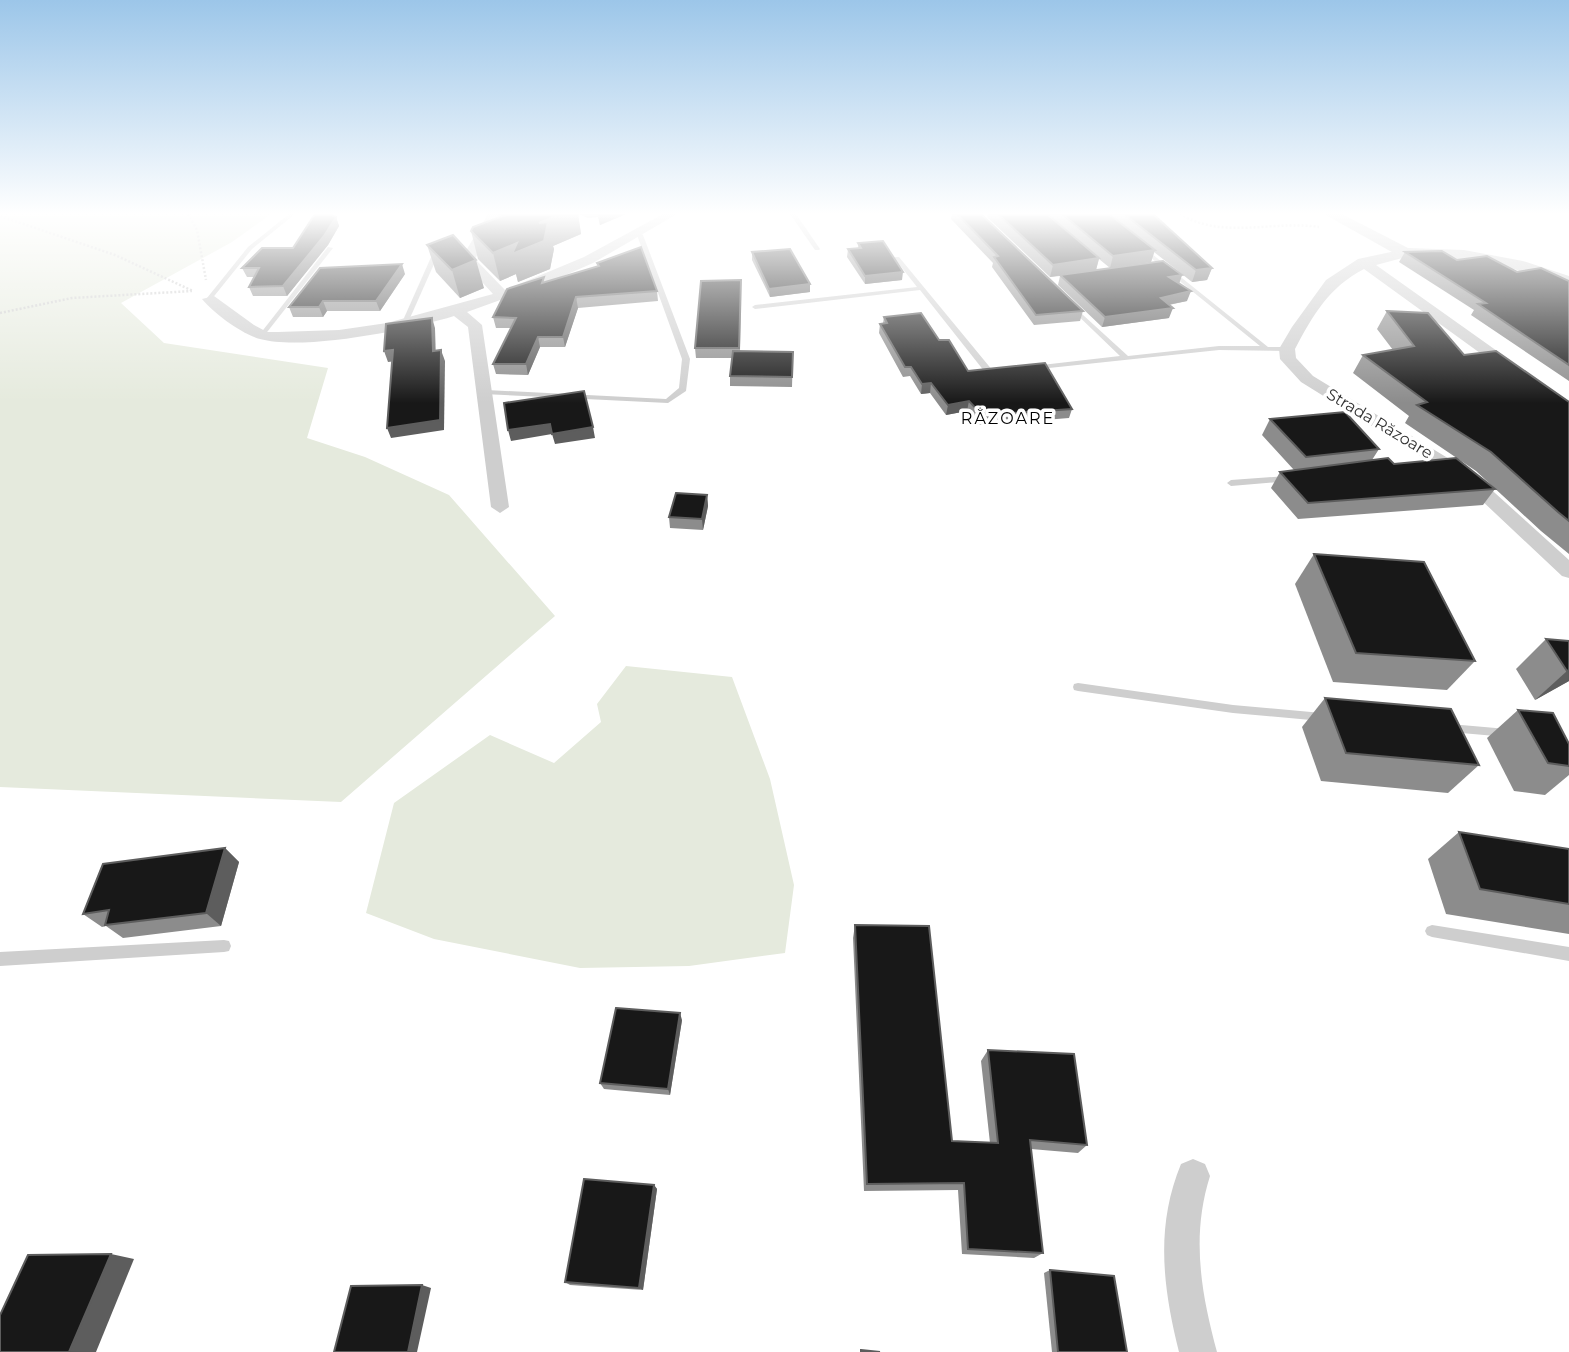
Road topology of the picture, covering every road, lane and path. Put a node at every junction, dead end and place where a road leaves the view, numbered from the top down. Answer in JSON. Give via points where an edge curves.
{"nodes":[{"id":1,"x":164,"y":277,"type":"edge"},
{"id":2,"x":205,"y":277,"type":"edge"},
{"id":3,"x":227,"y":277,"type":"edge"},
{"id":4,"x":307,"y":277,"type":"edge"},
{"id":5,"x":425,"y":277,"type":"edge"},
{"id":6,"x":485,"y":277,"type":"edge"},
{"id":7,"x":541,"y":277,"type":"edge"},
{"id":8,"x":656,"y":277,"type":"edge"},
{"id":9,"x":912,"y":277,"type":"edge"},
{"id":10,"x":1178,"y":277,"type":"edge"},
{"id":11,"x":1338,"y":277,"type":"edge"},
{"id":12,"x":1384,"y":277,"type":"edge"},
{"id":13,"x":921,"y":288,"type":"junction"},
{"id":14,"x":193,"y":290,"type":"junction"},
{"id":15,"x":501,"y":294,"type":"junction"},
{"id":16,"x":209,"y":299,"type":"junction"},
{"id":17,"x":1065,"y":299,"type":"edge"},
{"id":18,"x":755,"y":307,"type":"dead end"},
{"id":19,"x":456,"y":310,"type":"junction"},
{"id":20,"x":0,"y":313,"type":"edge"},
{"id":21,"x":403,"y":327,"type":"junction"},
{"id":22,"x":262,"y":335,"type":"junction"},
{"id":23,"x":1265,"y":347,"type":"junction"},
{"id":24,"x":1287,"y":349,"type":"junction"},
{"id":25,"x":1125,"y":357,"type":"junction"},
{"id":26,"x":1018,"y":370,"type":"edge"},
{"id":27,"x":1004,"y":372,"type":"edge"},
{"id":28,"x":1526,"y":378,"type":"edge"},
{"id":29,"x":486,"y":392,"type":"junction"},
{"id":30,"x":1303,"y":478,"type":"edge"},
{"id":31,"x":1231,"y":483,"type":"dead end"},
{"id":32,"x":500,"y":507,"type":"dead end"},
{"id":33,"x":1569,"y":571,"type":"edge"},
{"id":34,"x":1078,"y":687,"type":"dead end"},
{"id":35,"x":1341,"y":719,"type":"edge"},
{"id":36,"x":1435,"y":727,"type":"edge"},
{"id":37,"x":1515,"y":734,"type":"dead end"},
{"id":38,"x":1432,"y":931,"type":"dead end"},
{"id":39,"x":224,"y":946,"type":"dead end"},
{"id":40,"x":1569,"y":954,"type":"edge"},
{"id":41,"x":0,"y":959,"type":"edge"},
{"id":42,"x":1193,"y":1176,"type":"dead end"},
{"id":43,"x":1198,"y":1352,"type":"edge"}],
"edges":[{"from":1,"to":14,"type":"path"},
{"from":2,"to":16,"type":"path"},
{"from":3,"to":16,"type":"lane"},
{"from":4,"to":22,"type":"lane"},
{"from":5,"to":21,"type":"lane"},
{"from":6,"to":15,"type":"street"},
{"from":7,"to":15,"type":"street"},
{"from":8,"to":29,"type":"lane","via":[[686,359],[683,389],[668,401]]},
{"from":9,"to":13,"type":"lane"},
{"from":10,"to":23,"type":"lane"},
{"from":11,"to":24,"type":"street","via":[[1326,284]]},
{"from":12,"to":28,"type":"street"},
{"from":13,"to":18,"type":"lane"},
{"from":13,"to":27,"type":"lane","via":[[991,373]]},
{"from":14,"to":16,"type":"path"},
{"from":14,"to":20,"type":"path","via":[[107,293],[39,302]]},
{"from":15,"to":19,"type":"street"},
{"from":16,"to":22,"type":"street"},
{"from":17,"to":25,"type":"lane"},
{"from":19,"to":21,"type":"street"},
{"from":19,"to":29,"type":"street","via":[[475,325]]},
{"from":21,"to":22,"type":"street","via":[[320,338]]},
{"from":23,"to":24,"type":"lane"},
{"from":23,"to":25,"type":"lane"},
{"from":24,"to":33,"type":"street","name":"Strada Răzoare","via":[[1289,359],[1307,379],[1485,491]]},
{"from":25,"to":26,"type":"lane"},
{"from":29,"to":32,"type":"street"},
{"from":30,"to":31,"type":"lane"},
{"from":34,"to":35,"type":"lane"},
{"from":36,"to":37,"type":"lane"},
{"from":38,"to":40,"type":"lane"},
{"from":39,"to":41,"type":"lane"},
{"from":42,"to":43,"type":"street","via":[[1182,1201],[1182,1253],[1186,1305]]}]}
